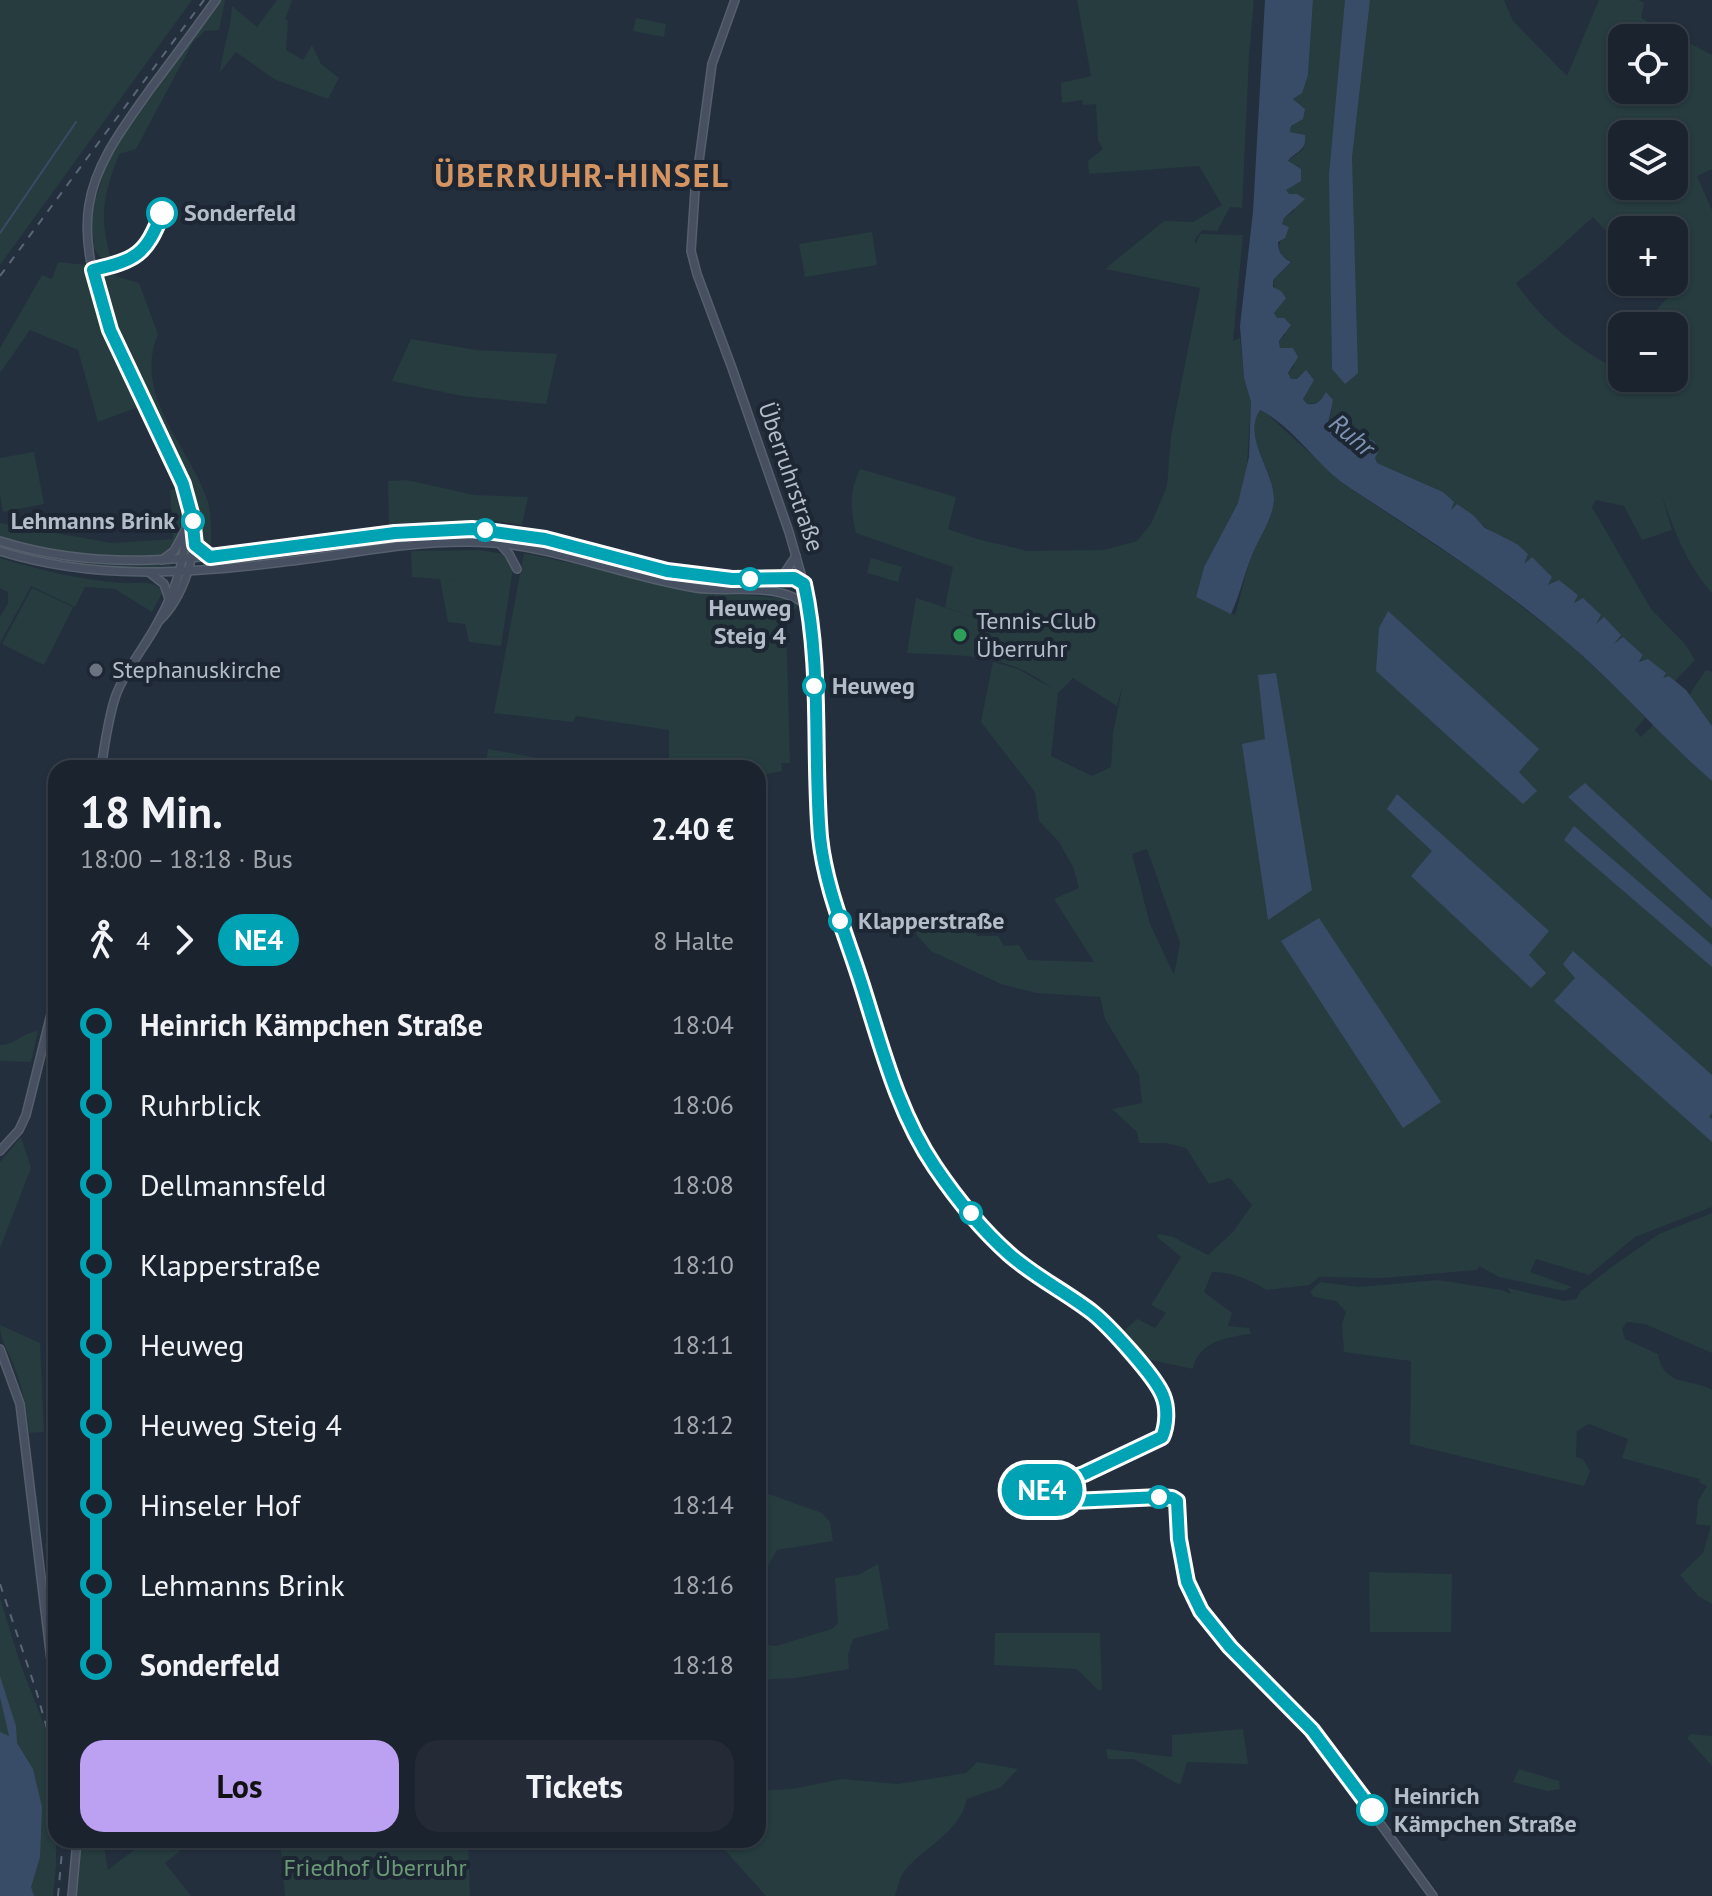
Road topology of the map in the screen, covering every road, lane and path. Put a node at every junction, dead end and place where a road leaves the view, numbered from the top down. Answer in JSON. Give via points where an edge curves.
{"nodes":[{"id":1,"x":216,"y":0,"type":"edge"},
{"id":2,"x":735,"y":0,"type":"edge"},
{"id":3,"x":186,"y":499,"type":"junction"},
{"id":4,"x":188,"y":527,"type":"junction"},
{"id":5,"x":193,"y":539,"type":"junction"},
{"id":6,"x":0,"y":541,"type":"edge"},
{"id":7,"x":499,"y":543,"type":"junction"},
{"id":8,"x":0,"y":551,"type":"edge"},
{"id":9,"x":796,"y":556,"type":"junction"},
{"id":10,"x":210,"y":557,"type":"junction"},
{"id":11,"x":187,"y":560,"type":"junction"},
{"id":12,"x":161,"y":561,"type":"junction"},
{"id":13,"x":517,"y":569,"type":"dead end"},
{"id":14,"x":184,"y":571,"type":"junction"},
{"id":15,"x":148,"y":572,"type":"junction"},
{"id":16,"x":781,"y":578,"type":"junction"},
{"id":17,"x":804,"y":584,"type":"junction"},
{"id":18,"x":781,"y":592,"type":"junction"},
{"id":19,"x":168,"y":599,"type":"junction"},
{"id":20,"x":808,"y":606,"type":"junction"},
{"id":21,"x":159,"y":621,"type":"junction"},
{"id":22,"x":103,"y":760,"type":"edge"},
{"id":23,"x":48,"y":1026,"type":"edge"},
{"id":24,"x":0,"y":1151,"type":"edge"},
{"id":25,"x":0,"y":1349,"type":"edge"},
{"id":26,"x":48,"y":1635,"type":"edge"},
{"id":27,"x":76,"y":1848,"type":"edge"},
{"id":28,"x":72,"y":1896,"type":"edge"},
{"id":29,"x":1433,"y":1896,"type":"edge"}],
"edges":[{"from":1,"to":3,"type":"main road","via":[[115,138],[92,192],[87,225],[110,330]]},
{"from":2,"to":9,"type":"main road","name":"Überruhrstraße","via":[[711,69],[691,251]]},
{"from":3,"to":4,"type":"main road"},
{"from":3,"to":5,"type":"main road"},
{"from":4,"to":11,"type":"main road"},
{"from":4,"to":12,"type":"main road"},
{"from":5,"to":10,"type":"main road"},
{"from":5,"to":11,"type":"main road"},
{"from":6,"to":12,"type":"main road","via":[[79,558]]},
{"from":7,"to":13,"type":"main road"},
{"from":7,"to":14,"type":"main road","via":[[407,545]]},
{"from":7,"to":18,"type":"main road","via":[[698,588]]},
{"from":8,"to":15,"type":"main road","via":[[77,569]]},
{"from":9,"to":16,"type":"main road"},
{"from":9,"to":17,"type":"main road","name":"Überruhrstraße"},
{"from":10,"to":11,"type":"main road"},
{"from":10,"to":16,"type":"main road","via":[[395,533],[472,529],[545,539],[667,571],[732,579]]},
{"from":11,"to":12,"type":"main road"},
{"from":11,"to":14,"type":"main road"},
{"from":14,"to":15,"type":"main road"},
{"from":14,"to":19,"type":"main road"},
{"from":14,"to":21,"type":"main road","via":[[172,604]]},
{"from":15,"to":19,"type":"main road","via":[[164,584]]},
{"from":16,"to":17,"type":"main road"},
{"from":17,"to":18,"type":"main road"},
{"from":17,"to":20,"type":"main road","name":"Überruhrstraße"},
{"from":18,"to":20,"type":"main road"},
{"from":19,"to":21,"type":"main road"},
{"from":20,"to":29,"type":"main road","name":"Überruhrstraße","via":[[825,866],[902,1103],[929,1157],[969,1212],[1012,1256],[1097,1316],[1165,1399],[1162,1437],[1045,1487],[1039,1501],[1177,1501],[1187,1582],[1201,1611],[1312,1730]]},
{"from":21,"to":22,"type":"main road","via":[[116,696]]},
{"from":23,"to":24,"type":"main road","via":[[26,1115]]},
{"from":25,"to":26,"type":"main road","via":[[20,1404]]},
{"from":27,"to":28,"type":"main road"}]}
